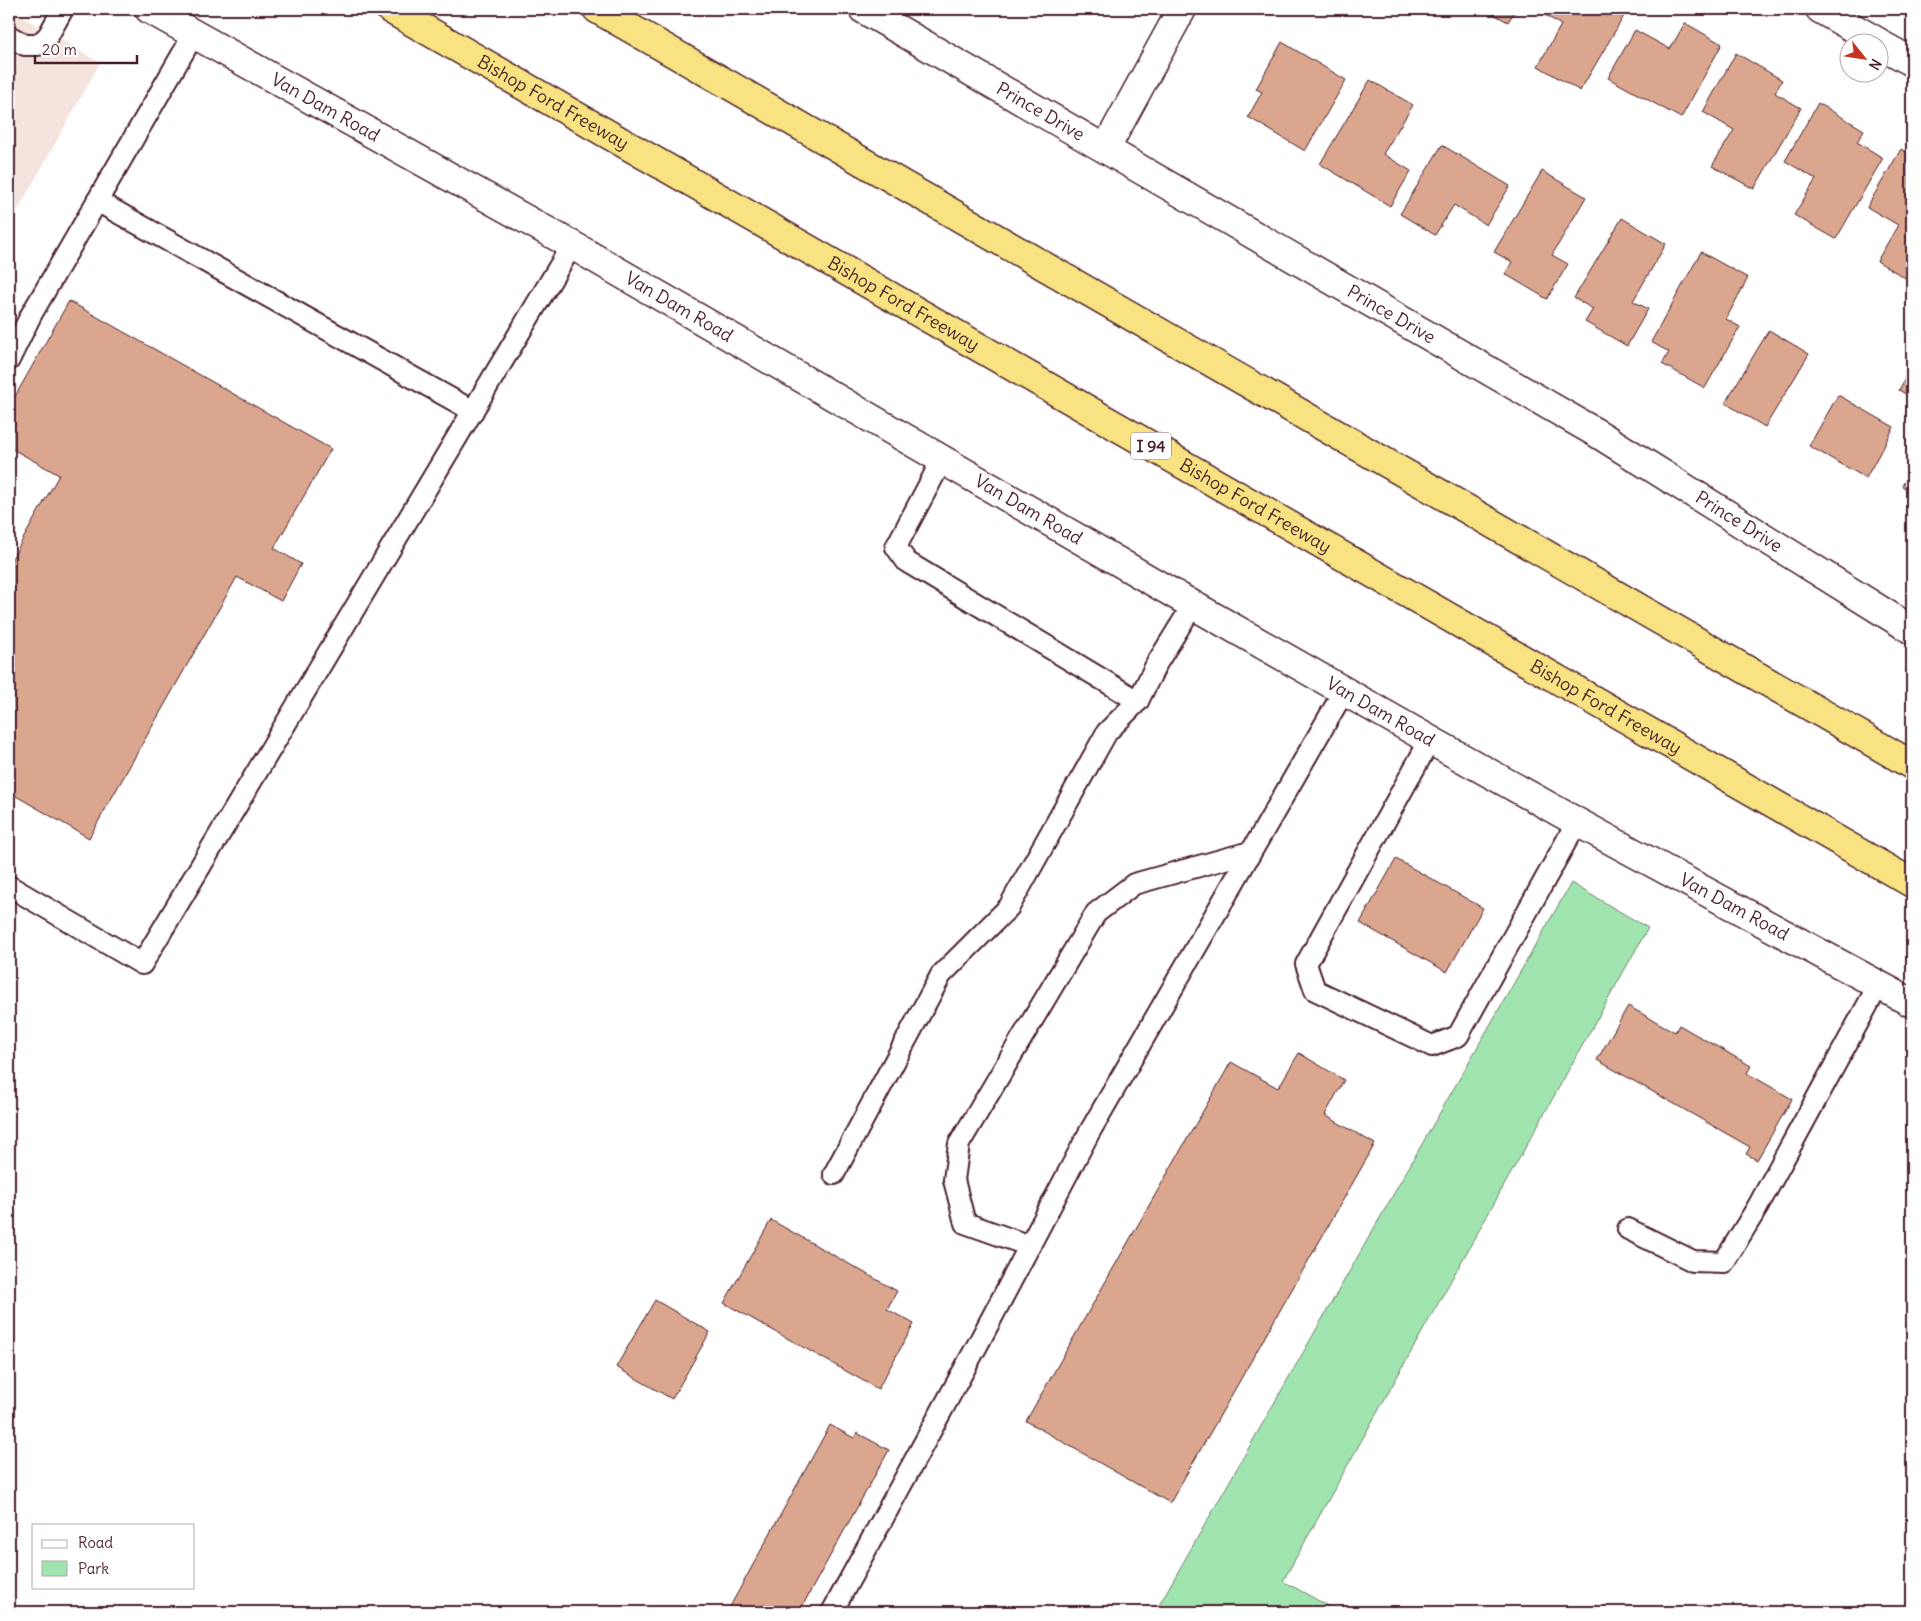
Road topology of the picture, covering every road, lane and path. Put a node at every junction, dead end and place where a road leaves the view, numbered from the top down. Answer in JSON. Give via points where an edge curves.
{"nodes":[{"id":1,"x":63,"y":9,"type":"edge"},
{"id":2,"x":149,"y":9,"type":"edge"},
{"id":3,"x":390,"y":9,"type":"edge"},
{"id":4,"x":597,"y":9,"type":"edge"},
{"id":5,"x":863,"y":9,"type":"edge"},
{"id":6,"x":1182,"y":9,"type":"edge"},
{"id":7,"x":1820,"y":9,"type":"edge"},
{"id":8,"x":1859,"y":32,"type":"edge"},
{"id":9,"x":194,"y":34,"type":"junction"},
{"id":10,"x":9,"y":36,"type":"edge"},
{"id":11,"x":1888,"y":49,"type":"edge"},
{"id":12,"x":1912,"y":62,"type":"edge"},
{"id":13,"x":1106,"y":148,"type":"junction"},
{"id":14,"x":97,"y":201,"type":"junction"},
{"id":15,"x":572,"y":245,"type":"junction"},
{"id":16,"x":9,"y":360,"type":"edge"},
{"id":17,"x":473,"y":411,"type":"junction"},
{"id":18,"x":942,"y":460,"type":"junction"},
{"id":19,"x":1193,"y":605,"type":"junction"},
{"id":20,"x":1912,"y":630,"type":"edge"},
{"id":21,"x":1344,"y":691,"type":"junction"},
{"id":22,"x":1138,"y":702,"type":"junction"},
{"id":23,"x":1430,"y":740,"type":"junction"},
{"id":24,"x":1912,"y":765,"type":"edge"},
{"id":25,"x":1577,"y":822,"type":"junction"},
{"id":26,"x":1250,"y":852,"type":"junction"},
{"id":27,"x":1912,"y":883,"type":"edge"},
{"id":28,"x":9,"y":886,"type":"edge"},
{"id":29,"x":1879,"y":984,"type":"junction"},
{"id":30,"x":1912,"y":1003,"type":"edge"},
{"id":31,"x":834,"y":1174,"type":"dead end"},
{"id":32,"x":1628,"y":1229,"type":"dead end"},
{"id":33,"x":1030,"y":1246,"type":"junction"},
{"id":34,"x":832,"y":1612,"type":"edge"}],
"edges":[{"from":1,"to":10,"type":"lane","via":[[48,36],[38,45],[25,45]]},
{"from":2,"to":9,"type":"street","name":"Van Dam Road"},
{"from":3,"to":27,"type":"highway","name":"Bishop Ford Freeway","number":"I 94"},
{"from":4,"to":24,"type":"highway"},
{"from":5,"to":13,"type":"street","name":"Prince Drive"},
{"from":6,"to":13,"type":"street"},
{"from":7,"to":8,"type":"street"},
{"from":9,"to":14,"type":"lane"},
{"from":9,"to":15,"type":"street","name":"Van Dam Road"},
{"from":11,"to":12,"type":"street"},
{"from":13,"to":20,"type":"street","name":"Prince Drive","via":[[1600,436]]},
{"from":14,"to":16,"type":"lane","via":[[31,315]]},
{"from":14,"to":17,"type":"lane"},
{"from":15,"to":17,"type":"lane"},
{"from":15,"to":18,"type":"street","name":"Van Dam Road"},
{"from":17,"to":28,"type":"lane","via":[[142,964]]},
{"from":18,"to":19,"type":"street","name":"Van Dam Road"},
{"from":18,"to":22,"type":"lane","via":[[896,547],[907,562]]},
{"from":19,"to":21,"type":"street","name":"Van Dam Road"},
{"from":19,"to":22,"type":"lane","via":[[1157,663]]},
{"from":21,"to":23,"type":"street","name":"Van Dam Road"},
{"from":21,"to":26,"type":"lane"},
{"from":22,"to":31,"type":"lane","via":[[1107,732],[1009,907],[941,975]]},
{"from":23,"to":25,"type":"street","name":"Van Dam Road"},
{"from":23,"to":25,"type":"lane","via":[[1306,964],[1315,990],[1432,1046],[1458,1036]]},
{"from":25,"to":29,"type":"street","name":"Van Dam Road"},
{"from":26,"to":33,"type":"lane","via":[[1089,1133]]},
{"from":26,"to":33,"type":"lane","via":[[1134,884],[1096,913],[959,1144],[954,1180],[965,1223]]},
{"from":29,"to":30,"type":"street","name":"Van Dam Road"},
{"from":29,"to":32,"type":"lane","via":[[1757,1208],[1724,1262],[1693,1262]]},
{"from":33,"to":34,"type":"lane"}]}
